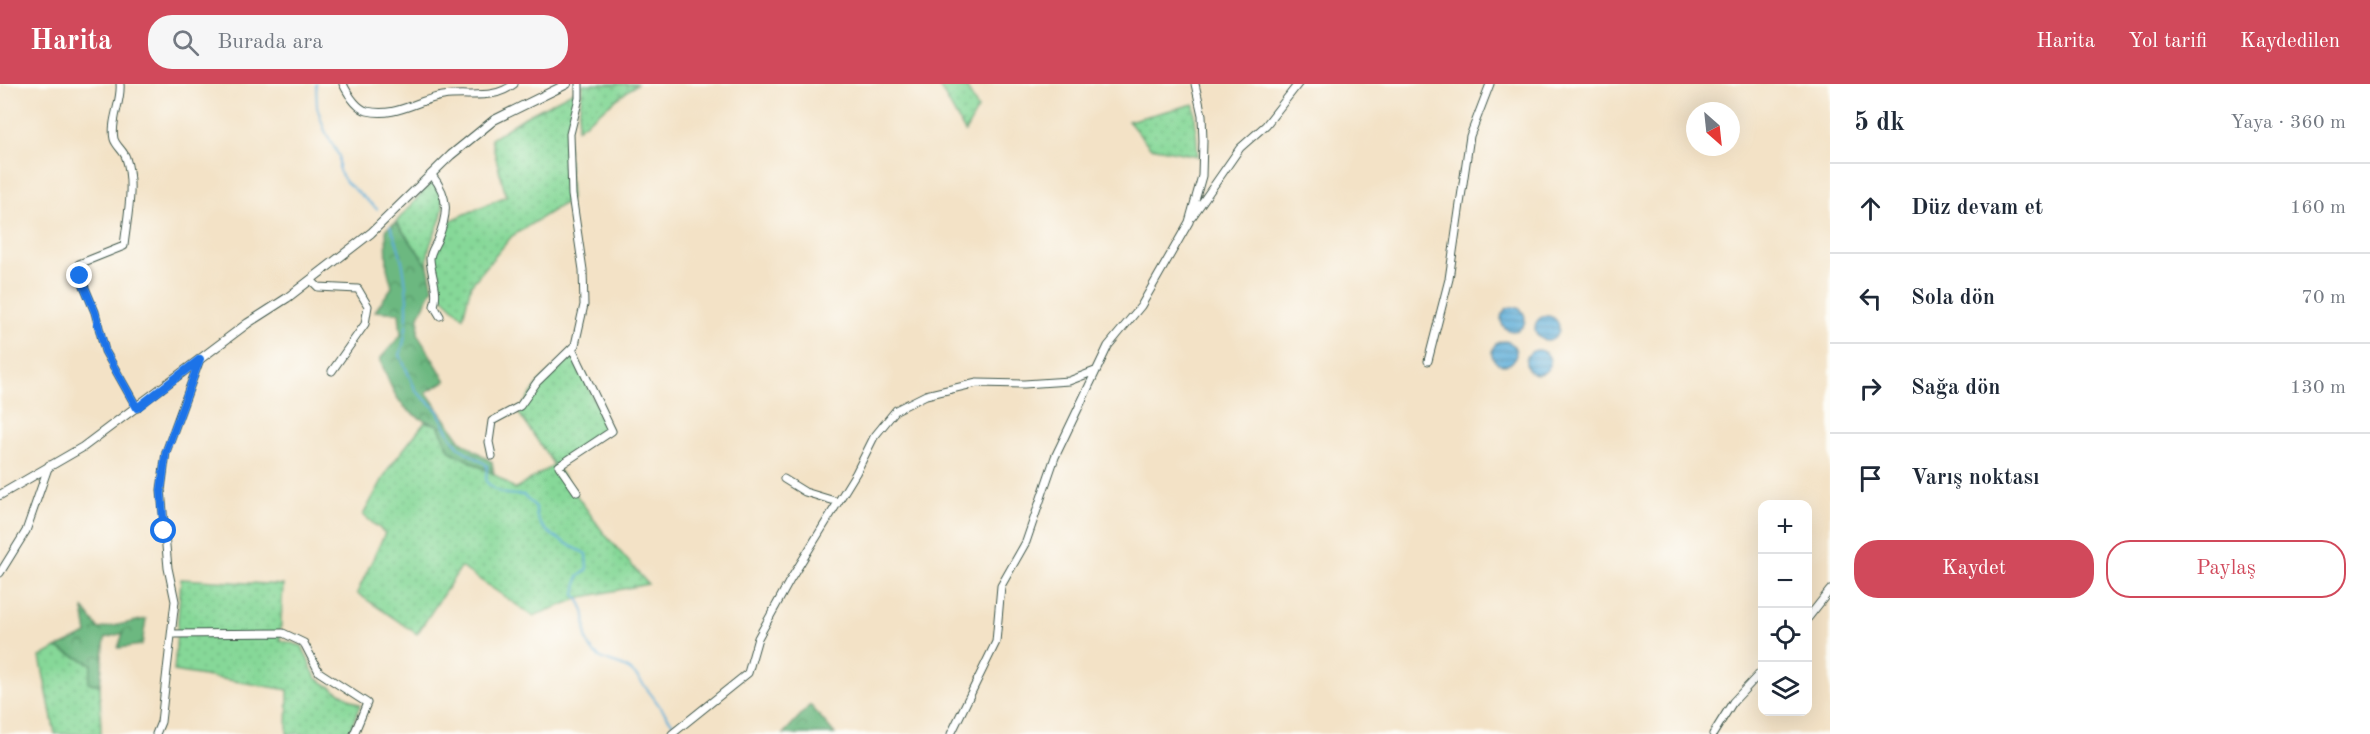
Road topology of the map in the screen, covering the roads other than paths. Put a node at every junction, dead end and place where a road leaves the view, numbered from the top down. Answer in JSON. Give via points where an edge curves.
{"nodes":[{"id":1,"x":120,"y":84,"type":"edge"},
{"id":2,"x":343,"y":84,"type":"edge"},
{"id":3,"x":514,"y":84,"type":"edge"},
{"id":4,"x":567,"y":84,"type":"edge"},
{"id":5,"x":579,"y":84,"type":"edge"},
{"id":6,"x":1195,"y":84,"type":"edge"},
{"id":7,"x":1298,"y":84,"type":"edge"},
{"id":8,"x":1490,"y":84,"type":"edge"},
{"id":9,"x":432,"y":175,"type":"junction"},
{"id":10,"x":1189,"y":222,"type":"junction"},
{"id":11,"x":311,"y":280,"type":"junction"},
{"id":12,"x":440,"y":316,"type":"dead end"},
{"id":13,"x":572,"y":348,"type":"junction"},
{"id":14,"x":200,"y":359,"type":"junction"},
{"id":15,"x":1428,"y":361,"type":"dead end"},
{"id":16,"x":332,"y":371,"type":"dead end"},
{"id":17,"x":1095,"y":371,"type":"junction"},
{"id":18,"x":137,"y":408,"type":"junction"},
{"id":19,"x":492,"y":456,"type":"dead end"},
{"id":20,"x":50,"y":465,"type":"junction"},
{"id":21,"x":784,"y":479,"type":"dead end"},
{"id":22,"x":577,"y":492,"type":"dead end"},
{"id":23,"x":0,"y":495,"type":"edge"},
{"id":24,"x":838,"y":502,"type":"junction"},
{"id":25,"x":0,"y":573,"type":"edge"},
{"id":26,"x":1830,"y":590,"type":"edge"},
{"id":27,"x":1812,"y":613,"type":"edge"},
{"id":28,"x":172,"y":634,"type":"junction"},
{"id":29,"x":1758,"y":675,"type":"edge"},
{"id":30,"x":156,"y":734,"type":"edge"},
{"id":31,"x":354,"y":734,"type":"edge"},
{"id":32,"x":672,"y":734,"type":"edge"},
{"id":33,"x":951,"y":734,"type":"edge"},
{"id":34,"x":1713,"y":734,"type":"edge"}],
"edges":[{"from":1,"to":18,"type":"street","via":[[114,139],[126,156],[129,174],[124,246],[79,264],[105,351]]},
{"from":2,"to":3,"type":"street","via":[[349,97],[364,111],[391,114],[442,96],[480,96]]},
{"from":4,"to":9,"type":"street","via":[[494,120]]},
{"from":5,"to":13,"type":"street","via":[[570,134],[584,305]]},
{"from":6,"to":10,"type":"street","via":[[1202,115],[1202,176]]},
{"from":7,"to":10,"type":"street","via":[[1266,125],[1240,148]]},
{"from":8,"to":15,"type":"street","via":[[1470,136],[1449,279]]},
{"from":9,"to":11,"type":"street","via":[[371,233]]},
{"from":9,"to":12,"type":"street","via":[[444,190],[447,208],[429,256],[437,297],[434,306]]},
{"from":10,"to":17,"type":"street","via":[[1141,306],[1108,346]]},
{"from":11,"to":14,"type":"street"},
{"from":11,"to":16,"type":"street","via":[[318,287],[358,289],[368,306],[365,324]]},
{"from":13,"to":19,"type":"street","via":[[537,382],[520,406],[492,421]]},
{"from":13,"to":22,"type":"street","via":[[612,431],[559,466]]},
{"from":14,"to":18,"type":"street"},
{"from":14,"to":28,"type":"street","via":[[166,452],[161,490],[175,601]]},
{"from":17,"to":24,"type":"street","via":[[1069,381],[977,383],[926,395],[896,410],[874,437]]},
{"from":17,"to":33,"type":"street","via":[[1055,457],[1026,542],[1001,586],[996,642]]},
{"from":18,"to":20,"type":"street","via":[[83,447]]},
{"from":20,"to":23,"type":"street"},
{"from":20,"to":25,"type":"street","via":[[26,531]]},
{"from":21,"to":24,"type":"street","via":[[805,492]]},
{"from":24,"to":32,"type":"street","via":[[758,638],[748,672]]},
{"from":26,"to":27,"type":"street"},
{"from":28,"to":30,"type":"street","via":[[161,722]]},
{"from":28,"to":31,"type":"street","via":[[283,633],[304,643],[319,672],[367,703]]},
{"from":29,"to":34,"type":"street","via":[[1733,702]]}]}
